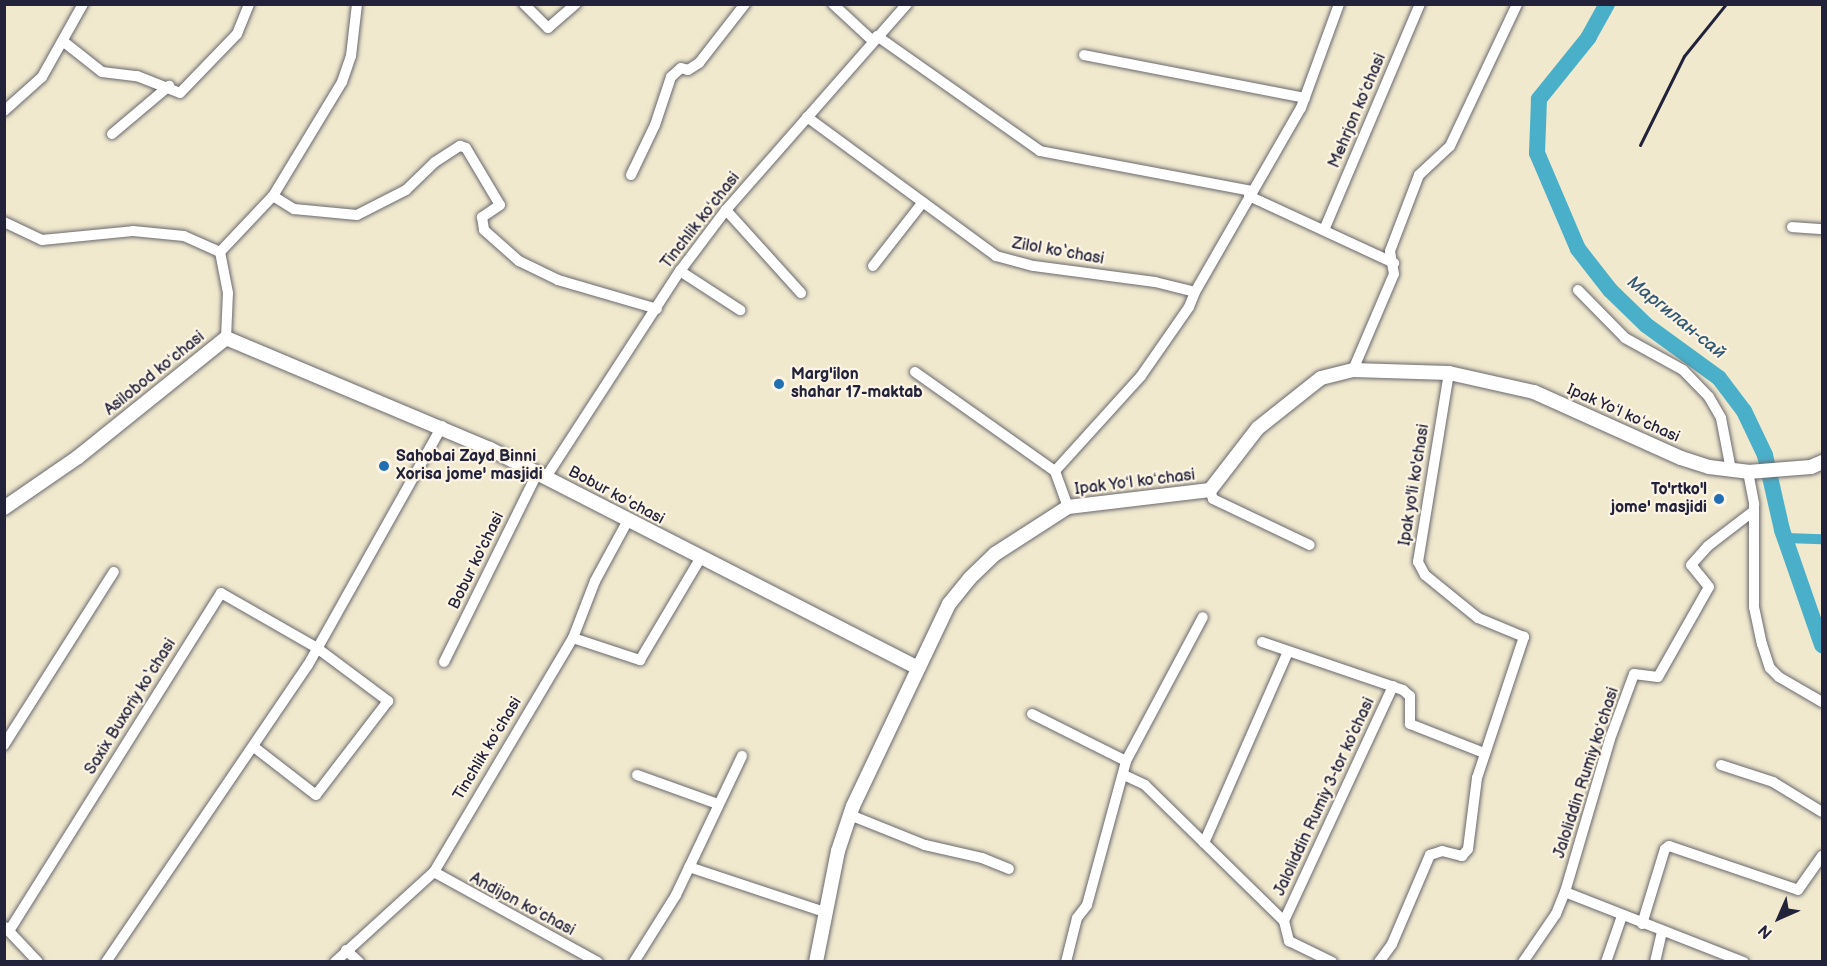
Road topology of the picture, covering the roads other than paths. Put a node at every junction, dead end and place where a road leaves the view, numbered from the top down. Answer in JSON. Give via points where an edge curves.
{"nodes":[{"id":1,"x":83,"y":4,"type":"edge"},
{"id":2,"x":249,"y":4,"type":"edge"},
{"id":3,"x":357,"y":4,"type":"edge"},
{"id":4,"x":524,"y":4,"type":"edge"},
{"id":5,"x":576,"y":4,"type":"edge"},
{"id":6,"x":745,"y":4,"type":"edge"},
{"id":7,"x":833,"y":4,"type":"edge"},
{"id":8,"x":907,"y":4,"type":"edge"},
{"id":9,"x":1339,"y":4,"type":"edge"},
{"id":10,"x":1420,"y":4,"type":"edge"},
{"id":11,"x":1517,"y":4,"type":"edge"},
{"id":12,"x":875,"y":39,"type":"junction"},
{"id":13,"x":64,"y":42,"type":"junction"},
{"id":14,"x":1084,"y":55,"type":"dead end"},
{"id":15,"x":169,"y":86,"type":"junction"},
{"id":16,"x":1305,"y":98,"type":"junction"},
{"id":17,"x":4,"y":111,"type":"edge"},
{"id":18,"x":807,"y":117,"type":"junction"},
{"id":19,"x":112,"y":134,"type":"dead end"},
{"id":20,"x":631,"y":175,"type":"dead end"},
{"id":21,"x":1250,"y":193,"type":"junction"},
{"id":22,"x":273,"y":196,"type":"junction"},
{"id":23,"x":923,"y":202,"type":"junction"},
{"id":24,"x":726,"y":210,"type":"junction"},
{"id":25,"x":4,"y":222,"type":"edge"},
{"id":26,"x":1792,"y":226,"type":"dead end"},
{"id":27,"x":1822,"y":229,"type":"edge"},
{"id":28,"x":1323,"y":230,"type":"junction"},
{"id":29,"x":220,"y":252,"type":"junction"},
{"id":30,"x":1394,"y":263,"type":"junction"},
{"id":31,"x":873,"y":266,"type":"dead end"},
{"id":32,"x":680,"y":271,"type":"junction"},
{"id":33,"x":1578,"y":290,"type":"dead end"},
{"id":34,"x":1195,"y":292,"type":"junction"},
{"id":35,"x":801,"y":293,"type":"dead end"},
{"id":36,"x":657,"y":309,"type":"junction"},
{"id":37,"x":740,"y":310,"type":"dead end"},
{"id":38,"x":226,"y":338,"type":"junction"},
{"id":39,"x":1353,"y":370,"type":"junction"},
{"id":40,"x":915,"y":372,"type":"dead end"},
{"id":41,"x":1449,"y":374,"type":"junction"},
{"id":42,"x":442,"y":426,"type":"junction"},
{"id":43,"x":1822,"y":462,"type":"edge"},
{"id":44,"x":1731,"y":470,"type":"junction"},
{"id":45,"x":1055,"y":471,"type":"junction"},
{"id":46,"x":1755,"y":471,"type":"junction"},
{"id":47,"x":542,"y":475,"type":"junction"},
{"id":48,"x":1210,"y":490,"type":"junction"},
{"id":49,"x":1068,"y":507,"type":"junction"},
{"id":50,"x":4,"y":508,"type":"edge"},
{"id":51,"x":1751,"y":513,"type":"junction"},
{"id":52,"x":627,"y":522,"type":"junction"},
{"id":53,"x":1310,"y":545,"type":"dead end"},
{"id":54,"x":700,"y":559,"type":"junction"},
{"id":55,"x":114,"y":572,"type":"dead end"},
{"id":56,"x":1203,"y":617,"type":"dead end"},
{"id":57,"x":573,"y":639,"type":"junction"},
{"id":58,"x":1262,"y":642,"type":"dead end"},
{"id":59,"x":317,"y":648,"type":"junction"},
{"id":60,"x":1288,"y":652,"type":"junction"},
{"id":61,"x":444,"y":662,"type":"dead end"},
{"id":62,"x":918,"y":668,"type":"junction"},
{"id":63,"x":1393,"y":686,"type":"junction"},
{"id":64,"x":1822,"y":702,"type":"edge"},
{"id":65,"x":1032,"y":714,"type":"dead end"},
{"id":66,"x":4,"y":745,"type":"edge"},
{"id":67,"x":254,"y":747,"type":"junction"},
{"id":68,"x":1484,"y":753,"type":"junction"},
{"id":69,"x":742,"y":756,"type":"dead end"},
{"id":70,"x":1126,"y":761,"type":"junction"},
{"id":71,"x":1721,"y":765,"type":"dead end"},
{"id":72,"x":638,"y":775,"type":"dead end"},
{"id":73,"x":1124,"y":775,"type":"junction"},
{"id":74,"x":718,"y":804,"type":"junction"},
{"id":75,"x":1822,"y":812,"type":"edge"},
{"id":76,"x":850,"y":815,"type":"junction"},
{"id":77,"x":1204,"y":843,"type":"junction"},
{"id":78,"x":1822,"y":856,"type":"edge"},
{"id":79,"x":689,"y":867,"type":"junction"},
{"id":80,"x":1009,"y":869,"type":"dead end"},
{"id":81,"x":434,"y":872,"type":"junction"},
{"id":82,"x":1565,"y":892,"type":"junction"},
{"id":83,"x":824,"y":912,"type":"junction"},
{"id":84,"x":1622,"y":916,"type":"junction"},
{"id":85,"x":1284,"y":921,"type":"junction"},
{"id":86,"x":1642,"y":924,"type":"junction"},
{"id":87,"x":7,"y":928,"type":"edge"},
{"id":88,"x":1662,"y":932,"type":"junction"},
{"id":89,"x":346,"y":950,"type":"junction"},
{"id":90,"x":37,"y":961,"type":"edge"},
{"id":91,"x":818,"y":961,"type":"edge"},
{"id":92,"x":106,"y":962,"type":"edge"},
{"id":93,"x":335,"y":962,"type":"edge"},
{"id":94,"x":359,"y":962,"type":"edge"},
{"id":95,"x":598,"y":962,"type":"edge"},
{"id":96,"x":634,"y":962,"type":"edge"},
{"id":97,"x":1066,"y":962,"type":"edge"},
{"id":98,"x":1332,"y":962,"type":"edge"},
{"id":99,"x":1379,"y":962,"type":"edge"},
{"id":100,"x":1523,"y":962,"type":"edge"},
{"id":101,"x":1606,"y":962,"type":"edge"},
{"id":102,"x":1655,"y":962,"type":"edge"},
{"id":103,"x":1744,"y":962,"type":"edge"}],
"edges":[{"from":1,"to":13,"type":"street"},
{"from":2,"to":15,"type":"street","via":[[237,34],[185,90],[180,93]]},
{"from":3,"to":22,"type":"street","via":[[351,56],[342,82]]},
{"from":4,"to":5,"type":"street","via":[[548,28]]},
{"from":6,"to":20,"type":"street","via":[[699,63],[688,70],[681,68],[671,77],[655,125]]},
{"from":7,"to":12,"type":"street"},
{"from":8,"to":12,"type":"street","name":"Tinchlik koʻchasi"},
{"from":9,"to":16,"type":"street"},
{"from":10,"to":28,"type":"street","name":"Mehrjon koʻchasi"},
{"from":11,"to":30,"type":"street","via":[[1450,146],[1419,176],[1390,251]]},
{"from":12,"to":18,"type":"street","name":"Tinchlik koʻchasi"},
{"from":12,"to":21,"type":"street","via":[[1040,152]]},
{"from":13,"to":15,"type":"street","via":[[102,72],[137,76]]},
{"from":13,"to":17,"type":"street","via":[[42,77]]},
{"from":14,"to":16,"type":"street"},
{"from":15,"to":19,"type":"street"},
{"from":16,"to":21,"type":"street"},
{"from":18,"to":23,"type":"street","name":"Zilol ko‘chasi"},
{"from":18,"to":24,"type":"street","name":"Tinchlik koʻchasi"},
{"from":21,"to":28,"type":"street"},
{"from":21,"to":34,"type":"street"},
{"from":22,"to":29,"type":"street"},
{"from":22,"to":36,"type":"street","via":[[294,209],[357,214],[406,190],[435,162],[460,146],[466,148],[500,205],[482,217],[484,230],[519,261],[558,280]]},
{"from":23,"to":31,"type":"street"},
{"from":23,"to":34,"type":"street","name":"Zilol ko‘chasi","via":[[996,256],[1034,266],[1155,282]]},
{"from":24,"to":32,"type":"street","name":"Tinchlik koʻchasi"},
{"from":24,"to":35,"type":"street"},
{"from":25,"to":29,"type":"street","via":[[42,240],[133,231],[184,236]]},
{"from":26,"to":27,"type":"street"},
{"from":28,"to":30,"type":"street"},
{"from":29,"to":38,"type":"street","name":"Asilobod koʻchasi","via":[[228,293]]},
{"from":30,"to":39,"type":"street","via":[[1394,274]]},
{"from":32,"to":36,"type":"street","name":"Tinchlik koʻchasi"},
{"from":32,"to":37,"type":"street"},
{"from":33,"to":44,"type":"street","via":[[1624,338],[1683,370],[1709,398],[1721,418]]},
{"from":34,"to":45,"type":"street","via":[[1189,307],[1142,375]]},
{"from":36,"to":47,"type":"street","name":"Tinchlik koʻchasi"},
{"from":38,"to":42,"type":"street","name":"Bobur koʻchasi"},
{"from":38,"to":50,"type":"street","name":"Asilobod koʻchasi","via":[[78,457]]},
{"from":39,"to":41,"type":"street","name":"Ipak Yoʻl koʻchasi"},
{"from":39,"to":48,"type":"street","name":"Ipak Yoʻl koʻchasi","via":[[1321,378],[1258,428]]},
{"from":40,"to":45,"type":"street"},
{"from":41,"to":44,"type":"street","name":"Ipak Yoʻl koʻchasi","via":[[1534,392],[1681,458]]},
{"from":41,"to":68,"type":"street","name":"Ipak yo'li ko'chasi","via":[[1418,562],[1425,575],[1471,613],[1524,637]]},
{"from":42,"to":47,"type":"street","name":"Bobur koʻchasi"},
{"from":42,"to":59,"type":"street"},
{"from":43,"to":46,"type":"street","name":"Ipak Yoʻl koʻchasi","via":[[1787,470]]},
{"from":44,"to":46,"type":"street","name":"Ipak Yoʻl koʻchasi"},
{"from":45,"to":49,"type":"street"},
{"from":46,"to":51,"type":"street"},
{"from":47,"to":52,"type":"street","name":"Bobur koʻchasi"},
{"from":47,"to":61,"type":"street","name":"Bobur ko'chasi"},
{"from":48,"to":49,"type":"street","name":"Ipak Yoʻl koʻchasi"},
{"from":48,"to":53,"type":"street","via":[[1213,499]]},
{"from":49,"to":62,"type":"street","name":"Ipak Yoʻl koʻchasi","via":[[995,554],[970,578],[949,604]]},
{"from":51,"to":64,"type":"street","via":[[1754,607],[1770,668]]},
{"from":51,"to":82,"type":"street","name":"Jaloliddin Rumiy koʻchasi","via":[[1708,546],[1691,565],[1709,587],[1658,677],[1634,674],[1610,739]]},
{"from":52,"to":54,"type":"street","name":"Bobur koʻchasi"},
{"from":52,"to":57,"type":"street","name":"Tinchlik koʻchasi","via":[[595,580]]},
{"from":54,"to":57,"type":"street","via":[[640,660]]},
{"from":54,"to":62,"type":"street","name":"Bobur koʻchasi"},
{"from":55,"to":66,"type":"street"},
{"from":56,"to":70,"type":"street"},
{"from":57,"to":81,"type":"street","name":"Tinchlik koʻchasi"},
{"from":58,"to":60,"type":"street","name":"Jaloliddin Rumiy 3-tor koʼchasi"},
{"from":59,"to":67,"type":"street"},
{"from":59,"to":67,"type":"street","via":[[388,701],[316,795]]},
{"from":59,"to":87,"type":"street","name":"Saxix Buxoriy ko‘chasi","via":[[221,593]]},
{"from":60,"to":63,"type":"street","name":"Jaloliddin Rumiy 3-tor koʼchasi"},
{"from":60,"to":77,"type":"street"},
{"from":62,"to":76,"type":"street","name":"Ipak Yoʻl koʻchasi"},
{"from":63,"to":68,"type":"street","name":"Jaloliddin Rumiy 3-tor koʼchasi","via":[[1410,696],[1410,724]]},
{"from":63,"to":85,"type":"street","name":"Jaloliddin Rumiy 3-tor koʼchasi"},
{"from":65,"to":70,"type":"street"},
{"from":67,"to":92,"type":"street"},
{"from":68,"to":99,"type":"street","via":[[1468,849],[1462,856],[1442,851],[1430,855],[1392,944]]},
{"from":69,"to":74,"type":"street"},
{"from":70,"to":73,"type":"street"},
{"from":71,"to":75,"type":"street","via":[[1773,782]]},
{"from":72,"to":74,"type":"street"},
{"from":73,"to":77,"type":"street","name":"Jaloliddin Rumiy 3-tor koʼchasi","via":[[1145,784]]},
{"from":73,"to":97,"type":"street","via":[[1087,905],[1077,918]]},
{"from":74,"to":79,"type":"street"},
{"from":76,"to":80,"type":"street","via":[[925,845],[982,858]]},
{"from":76,"to":83,"type":"street","name":"Ipak Yoʻl koʻchasi"},
{"from":77,"to":85,"type":"street","name":"Jaloliddin Rumiy 3-tor koʼchasi"},
{"from":78,"to":86,"type":"street","via":[[1798,890],[1669,846]]},
{"from":79,"to":83,"type":"street"},
{"from":79,"to":96,"type":"street"},
{"from":81,"to":89,"type":"street","name":"Tinchlik koʻchasi"},
{"from":81,"to":95,"type":"street","name":"Andijon koʻchasi"},
{"from":82,"to":84,"type":"street"},
{"from":82,"to":100,"type":"street","name":"Jaloliddin Rumiy koʻchasi","via":[[1556,914]]},
{"from":83,"to":91,"type":"street","name":"Ipak Yoʻl koʻchasi"},
{"from":84,"to":86,"type":"street"},
{"from":84,"to":101,"type":"street"},
{"from":85,"to":98,"type":"street","name":"Jaloliddin Rumiy 3-tor koʼchasi","via":[[1289,941]]},
{"from":86,"to":88,"type":"street"},
{"from":87,"to":90,"type":"street","name":"Saxix Buxoriy ko‘chasi"},
{"from":88,"to":102,"type":"street"},
{"from":88,"to":103,"type":"street"},
{"from":89,"to":93,"type":"street","name":"Tinchlik koʻchasi"},
{"from":89,"to":94,"type":"street"}]}
